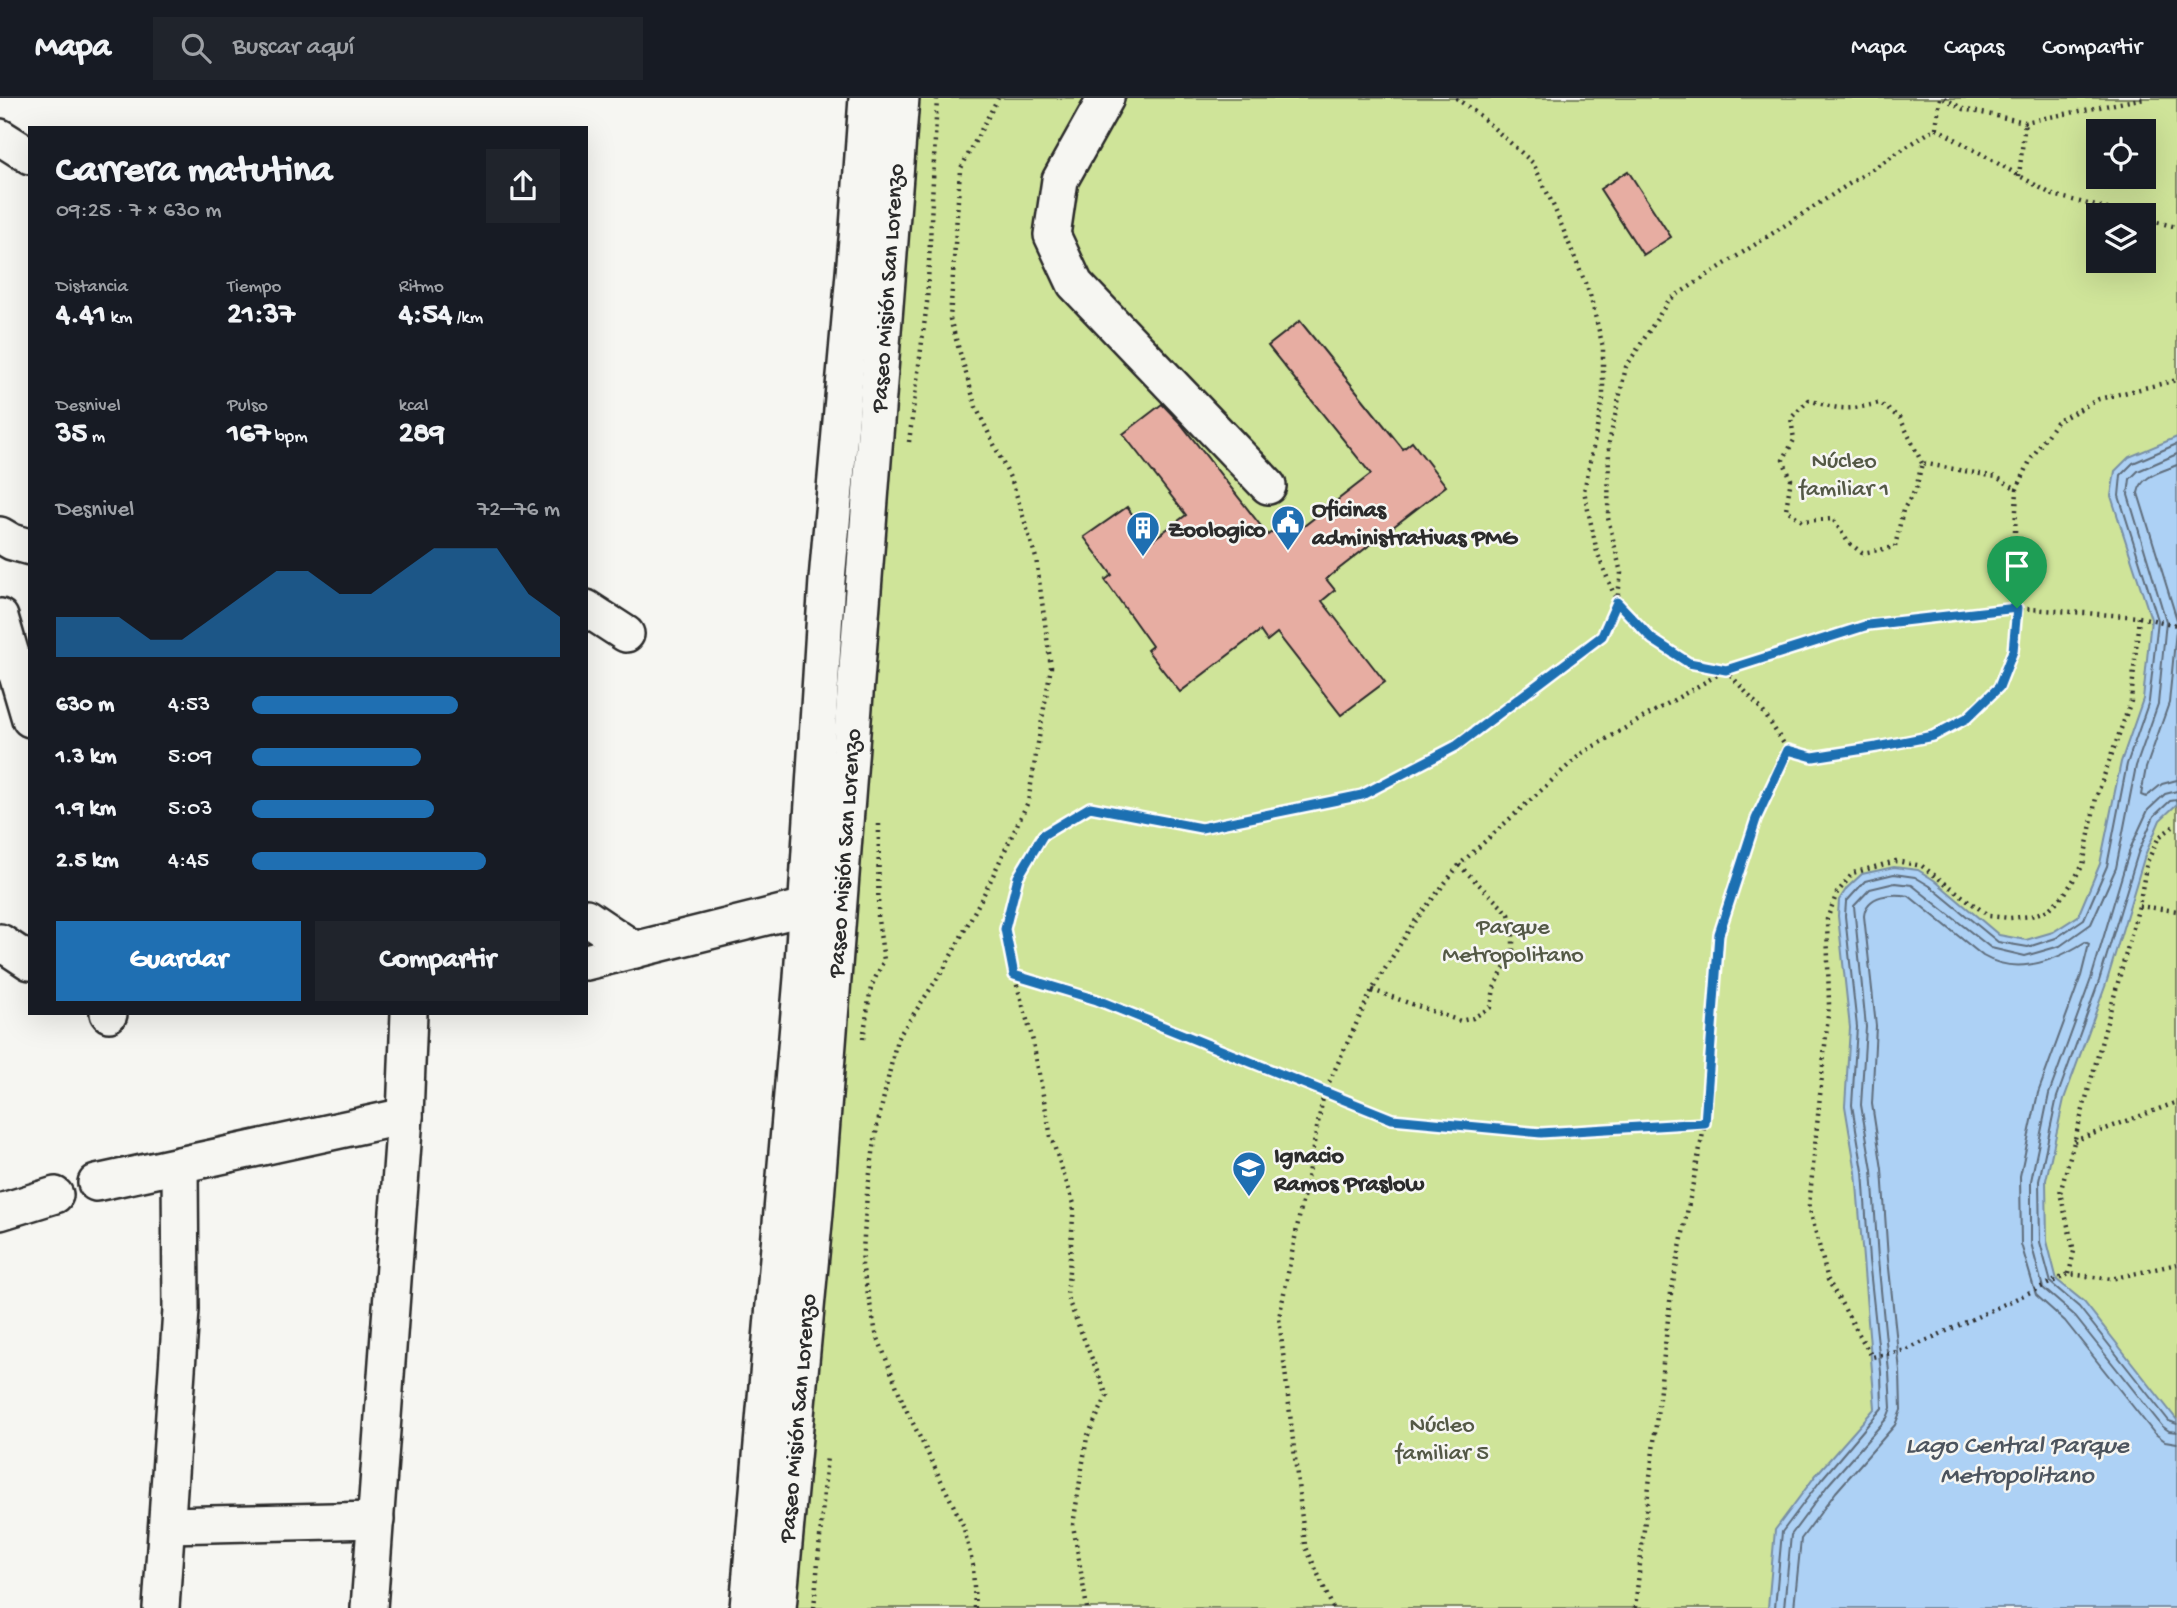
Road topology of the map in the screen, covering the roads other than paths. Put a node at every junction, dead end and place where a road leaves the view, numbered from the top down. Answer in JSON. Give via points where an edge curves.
{"nodes":[{"id":1,"x":867,"y":98,"type":"edge"},
{"id":2,"x":901,"y":98,"type":"edge"},
{"id":3,"x":1106,"y":98,"type":"edge"},
{"id":4,"x":0,"y":136,"type":"edge"},
{"id":5,"x":28,"y":155,"type":"edge"},
{"id":6,"x":1268,"y":486,"type":"dead end"},
{"id":7,"x":0,"y":535,"type":"edge"},
{"id":8,"x":28,"y":546,"type":"edge"},
{"id":9,"x":588,"y":609,"type":"edge"},
{"id":10,"x":0,"y":617,"type":"edge"},
{"id":11,"x":626,"y":634,"type":"dead end"},
{"id":12,"x":28,"y":712,"type":"edge"},
{"id":13,"x":806,"y":906,"type":"junction"},
{"id":14,"x":588,"y":918,"type":"edge"},
{"id":15,"x":0,"y":943,"type":"edge"},
{"id":16,"x":635,"y":950,"type":"junction"},
{"id":17,"x":28,"y":961,"type":"edge"},
{"id":18,"x":588,"y":962,"type":"edge"},
{"id":19,"x":409,"y":1015,"type":"edge"},
{"id":20,"x":405,"y":1116,"type":"junction"},
{"id":21,"x":180,"y":1165,"type":"junction"},
{"id":22,"x":96,"y":1183,"type":"dead end"},
{"id":23,"x":55,"y":1195,"type":"dead end"},
{"id":24,"x":0,"y":1212,"type":"edge"},
{"id":25,"x":376,"y":1520,"type":"junction"},
{"id":26,"x":167,"y":1525,"type":"junction"},
{"id":27,"x":161,"y":1608,"type":"edge"},
{"id":28,"x":369,"y":1608,"type":"edge"},
{"id":29,"x":747,"y":1608,"type":"edge"},
{"id":30,"x":778,"y":1608,"type":"edge"}],
"edges":[{"from":1,"to":13,"type":"street","name":"Paseo Misión San Lorenzo","via":[[827,580]]},
{"from":2,"to":30,"type":"street","name":"Paseo Misión San Lorenzo","via":[[815,1212]]},
{"from":3,"to":6,"type":"street","via":[[1060,180],[1052,235],[1075,284]]},
{"from":4,"to":5,"type":"street"},
{"from":7,"to":8,"type":"street"},
{"from":9,"to":11,"type":"street"},
{"from":10,"to":12,"type":"street"},
{"from":13,"to":16,"type":"street"},
{"from":13,"to":29,"type":"street","name":"Paseo Misión San Lorenzo"},
{"from":14,"to":16,"type":"street"},
{"from":15,"to":17,"type":"street"},
{"from":16,"to":18,"type":"street"},
{"from":19,"to":20,"type":"street"},
{"from":20,"to":21,"type":"street"},
{"from":20,"to":25,"type":"street"},
{"from":21,"to":22,"type":"street"},
{"from":21,"to":26,"type":"street","via":[[181,1310]]},
{"from":23,"to":24,"type":"street"},
{"from":25,"to":26,"type":"street"},
{"from":25,"to":28,"type":"street"},
{"from":26,"to":27,"type":"street"}]}
